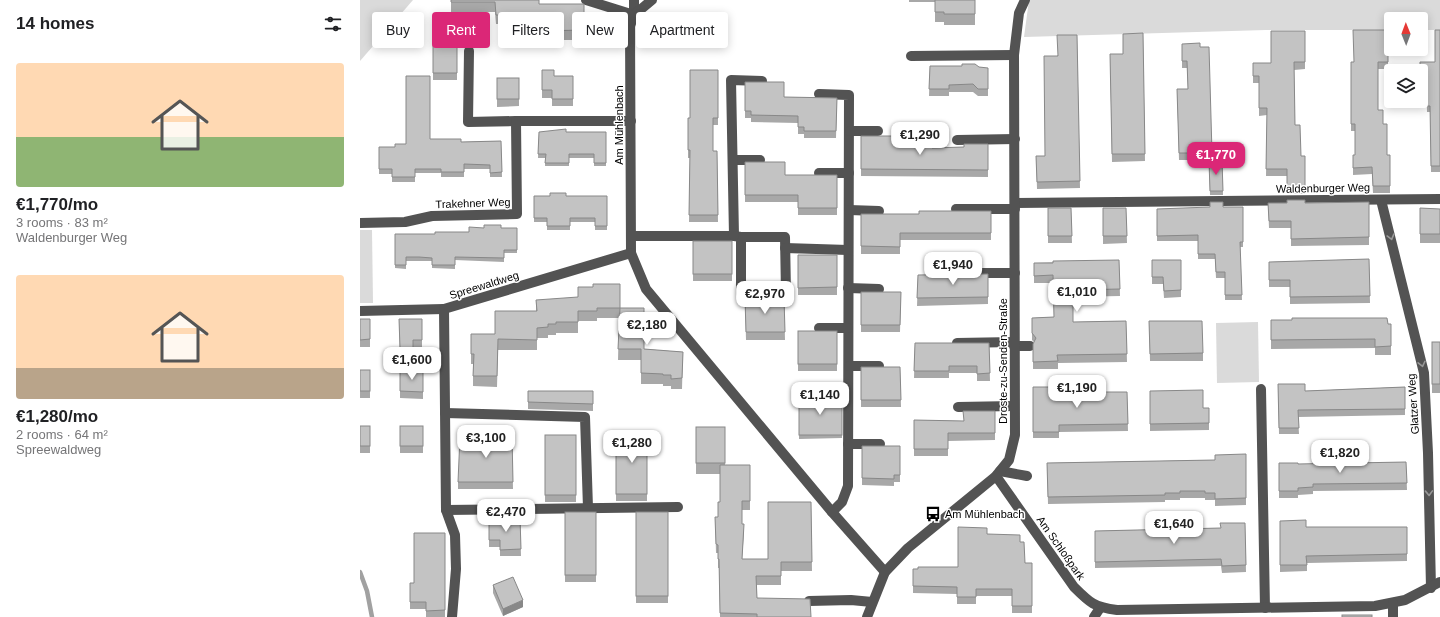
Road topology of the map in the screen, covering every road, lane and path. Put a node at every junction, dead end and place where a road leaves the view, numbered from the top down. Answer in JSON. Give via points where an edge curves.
{"nodes":[{"id":1,"x":586,"y":0,"type":"edge"},
{"id":2,"x":634,"y":0,"type":"edge"},
{"id":3,"x":652,"y":0,"type":"edge"},
{"id":4,"x":1025,"y":0,"type":"edge"},
{"id":5,"x":634,"y":15,"type":"junction"},
{"id":6,"x":469,"y":51,"type":"dead end"},
{"id":7,"x":1014,"y":55,"type":"junction"},
{"id":8,"x":911,"y":56,"type":"dead end"},
{"id":9,"x":762,"y":81,"type":"edge"},
{"id":10,"x":819,"y":94,"type":"dead end"},
{"id":11,"x":631,"y":120,"type":"junction"},
{"id":12,"x":516,"y":121,"type":"junction"},
{"id":13,"x":850,"y":131,"type":"junction"},
{"id":14,"x":878,"y":131,"type":"dead end"},
{"id":15,"x":1015,"y":139,"type":"junction"},
{"id":16,"x":957,"y":140,"type":"dead end"},
{"id":17,"x":733,"y":160,"type":"junction"},
{"id":18,"x":760,"y":160,"type":"edge"},
{"id":19,"x":819,"y":173,"type":"edge"},
{"id":20,"x":849,"y":173,"type":"junction"},
{"id":21,"x":1440,"y":199,"type":"edge"},
{"id":22,"x":1381,"y":200,"type":"junction"},
{"id":23,"x":1015,"y":206,"type":"junction"},
{"id":24,"x":956,"y":209,"type":"edge"},
{"id":25,"x":849,"y":210,"type":"junction"},
{"id":26,"x":879,"y":210,"type":"dead end"},
{"id":27,"x":360,"y":223,"type":"edge"},
{"id":28,"x":631,"y":236,"type":"junction"},
{"id":29,"x":737,"y":236,"type":"junction"},
{"id":30,"x":785,"y":248,"type":"junction"},
{"id":31,"x":848,"y":250,"type":"junction"},
{"id":32,"x":631,"y":253,"type":"junction"},
{"id":33,"x":957,"y":273,"type":"edge"},
{"id":34,"x":1015,"y":273,"type":"junction"},
{"id":35,"x":848,"y":288,"type":"junction"},
{"id":36,"x":879,"y":289,"type":"dead end"},
{"id":37,"x":444,"y":310,"type":"junction"},
{"id":38,"x":360,"y":311,"type":"edge"},
{"id":39,"x":819,"y":328,"type":"dead end"},
{"id":40,"x":848,"y":328,"type":"junction"},
{"id":41,"x":957,"y":343,"type":"edge"},
{"id":42,"x":1014,"y":344,"type":"junction"},
{"id":43,"x":1030,"y":346,"type":"dead end"},
{"id":44,"x":848,"y":366,"type":"junction"},
{"id":45,"x":879,"y":366,"type":"edge"},
{"id":46,"x":1261,"y":389,"type":"dead end"},
{"id":47,"x":1014,"y":406,"type":"junction"},
{"id":48,"x":958,"y":407,"type":"dead end"},
{"id":49,"x":445,"y":413,"type":"junction"},
{"id":50,"x":848,"y":444,"type":"junction"},
{"id":51,"x":880,"y":444,"type":"edge"},
{"id":52,"x":998,"y":473,"type":"junction"},
{"id":53,"x":1027,"y":476,"type":"dead end"},
{"id":54,"x":678,"y":507,"type":"dead end"},
{"id":55,"x":588,"y":508,"type":"junction"},
{"id":56,"x":446,"y":510,"type":"junction"},
{"id":57,"x":832,"y":512,"type":"junction"},
{"id":58,"x":885,"y":572,"type":"junction"},
{"id":59,"x":1436,"y":585,"type":"edge"},
{"id":60,"x":809,"y":601,"type":"edge"},
{"id":61,"x":872,"y":602,"type":"junction"},
{"id":62,"x":1393,"y":603,"type":"junction"},
{"id":63,"x":1100,"y":608,"type":"junction"},
{"id":64,"x":1265,"y":608,"type":"junction"},
{"id":65,"x":1310,"y":612,"type":"edge"},
{"id":66,"x":1165,"y":613,"type":"edge"},
{"id":67,"x":452,"y":617,"type":"edge"},
{"id":68,"x":867,"y":617,"type":"edge"},
{"id":69,"x":1094,"y":617,"type":"edge"},
{"id":70,"x":1393,"y":617,"type":"edge"}],
"edges":[{"from":1,"to":5,"type":"street"},
{"from":2,"to":5,"type":"street","name":"Am Mühlenbach"},
{"from":3,"to":5,"type":"street"},
{"from":4,"to":7,"type":"street","name":"Droste-zu-Senden-Straße","via":[[1019,13]]},
{"from":5,"to":11,"type":"street","name":"Am Mühlenbach","via":[[630,26]]},
{"from":6,"to":12,"type":"street","via":[[468,122]]},
{"from":7,"to":8,"type":"street"},
{"from":7,"to":15,"type":"street","name":"Droste-zu-Senden-Straße"},
{"from":9,"to":17,"type":"street","via":[[732,80]]},
{"from":10,"to":13,"type":"street","via":[[850,95]]},
{"from":11,"to":12,"type":"street"},
{"from":11,"to":28,"type":"street","name":"Am Mühlenbach"},
{"from":12,"to":27,"type":"street","name":"Trakehner Weg","via":[[517,214],[432,216],[405,222]]},
{"from":13,"to":14,"type":"street"},
{"from":13,"to":20,"type":"street"},
{"from":15,"to":16,"type":"street"},
{"from":15,"to":23,"type":"street","name":"Droste-zu-Senden-Straße"},
{"from":17,"to":18,"type":"street"},
{"from":17,"to":29,"type":"street"},
{"from":19,"to":20,"type":"street"},
{"from":20,"to":25,"type":"street"},
{"from":21,"to":22,"type":"street","name":"Waldenburger Weg"},
{"from":22,"to":23,"type":"street","name":"Waldenburger Weg"},
{"from":22,"to":59,"type":"street","name":"Glatzer Weg","one_way":true,"via":[[1424,373]]},
{"from":23,"to":24,"type":"street","name":"Waldenburger Weg"},
{"from":23,"to":34,"type":"street","name":"Droste-zu-Senden-Straße"},
{"from":25,"to":26,"type":"street"},
{"from":25,"to":31,"type":"street"},
{"from":28,"to":29,"type":"street"},
{"from":28,"to":32,"type":"street","name":"Am Mühlenbach"},
{"from":29,"to":30,"type":"street","via":[[785,237]]},
{"from":29,"to":30,"type":"street","via":[[741,293],[786,293]]},
{"from":30,"to":31,"type":"street"},
{"from":31,"to":35,"type":"street"},
{"from":32,"to":37,"type":"street","name":"Spreewaldweg"},
{"from":32,"to":57,"type":"street","name":"Am Mühlenbach","via":[[646,289]]},
{"from":33,"to":34,"type":"street"},
{"from":34,"to":42,"type":"street","name":"Droste-zu-Senden-Straße"},
{"from":35,"to":36,"type":"street"},
{"from":35,"to":40,"type":"street"},
{"from":37,"to":38,"type":"street"},
{"from":37,"to":49,"type":"street","name":"Spreewaldweg"},
{"from":39,"to":40,"type":"street"},
{"from":40,"to":44,"type":"street"},
{"from":41,"to":42,"type":"street"},
{"from":42,"to":43,"type":"street"},
{"from":42,"to":47,"type":"street","name":"Droste-zu-Senden-Straße"},
{"from":44,"to":45,"type":"street"},
{"from":44,"to":50,"type":"street"},
{"from":46,"to":64,"type":"street"},
{"from":47,"to":48,"type":"street"},
{"from":47,"to":52,"type":"street","name":"Droste-zu-Senden-Straße","via":[[1013,441],[1009,460]]},
{"from":49,"to":55,"type":"street","via":[[585,417]]},
{"from":49,"to":56,"type":"street","name":"Spreewaldweg"},
{"from":50,"to":51,"type":"street"},
{"from":50,"to":57,"type":"street","via":[[848,486],[842,502]]},
{"from":52,"to":53,"type":"street"},
{"from":52,"to":58,"type":"street","name":"Droste-zu-Senden-Straße","via":[[908,548]]},
{"from":52,"to":63,"type":"street","name":"Am Schloßpark","via":[[1074,587]]},
{"from":54,"to":55,"type":"street"},
{"from":55,"to":56,"type":"street"},
{"from":56,"to":67,"type":"street","name":"Spreewaldweg","via":[[455,535],[456,569]]},
{"from":57,"to":58,"type":"street","name":"Am Mühlenbach"},
{"from":58,"to":61,"type":"street","name":"Droste-zu-Senden-Straße"},
{"from":59,"to":62,"type":"street","name":"Am Schloßpark"},
{"from":60,"to":61,"type":"street"},
{"from":61,"to":68,"type":"street","name":"Droste-zu-Senden-Straße"},
{"from":62,"to":65,"type":"street","name":"Am Schloßpark"},
{"from":62,"to":70,"type":"street"},
{"from":63,"to":66,"type":"street","name":"Am Schloßpark"},
{"from":63,"to":69,"type":"street"},
{"from":64,"to":65,"type":"street","name":"Am Schloßpark"},
{"from":64,"to":66,"type":"street","name":"Am Schloßpark"}]}
